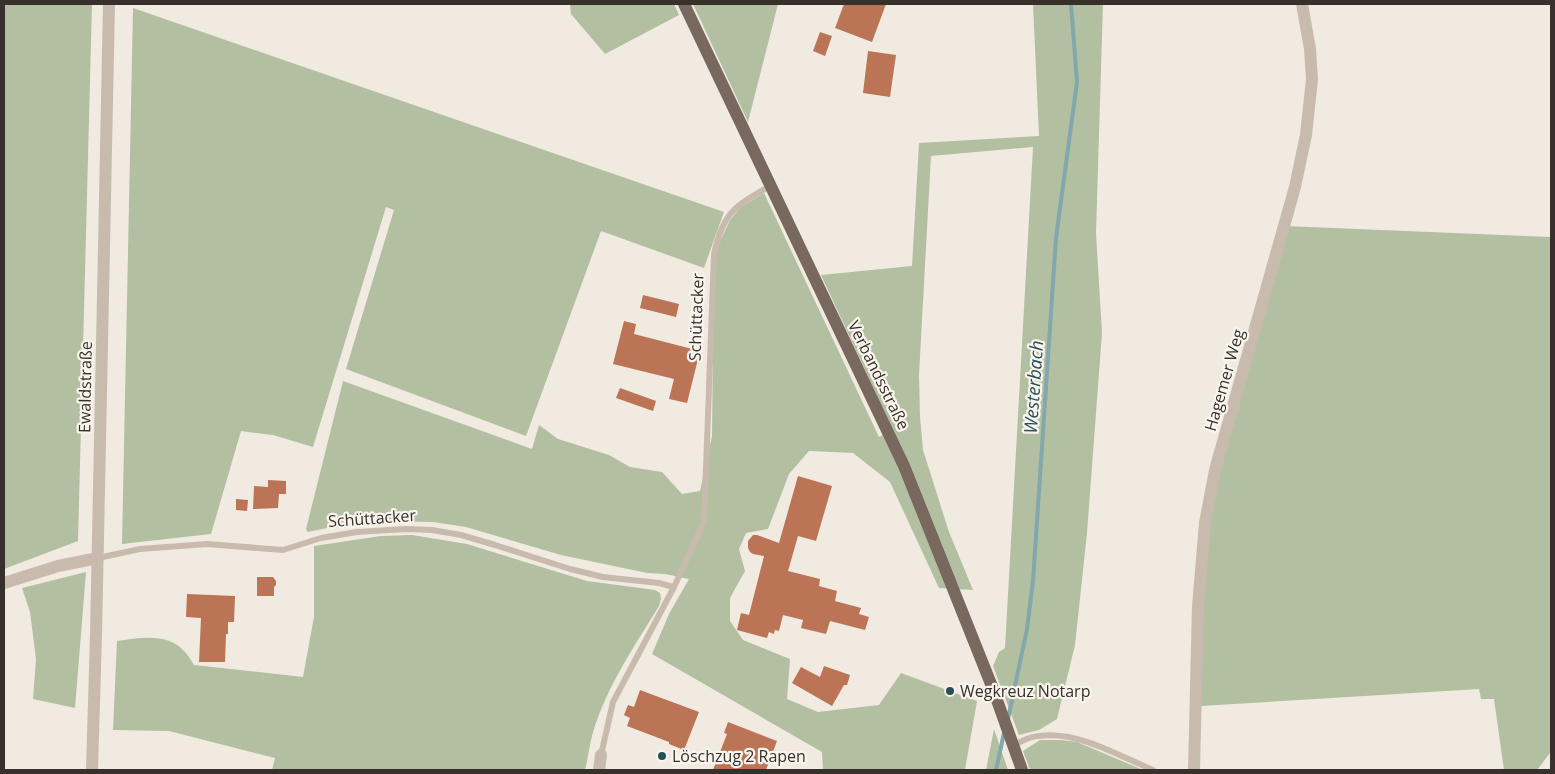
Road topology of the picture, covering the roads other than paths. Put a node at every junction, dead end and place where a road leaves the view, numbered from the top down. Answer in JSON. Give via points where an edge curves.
{"nodes":[{"id":1,"x":109,"y":4,"type":"edge"},
{"id":2,"x":684,"y":4,"type":"edge"},
{"id":3,"x":1302,"y":4,"type":"edge"},
{"id":4,"x":770,"y":186,"type":"junction"},
{"id":5,"x":98,"y":558,"type":"junction"},
{"id":6,"x":4,"y":583,"type":"edge"},
{"id":7,"x":674,"y":588,"type":"junction"},
{"id":8,"x":1013,"y":745,"type":"junction"},
{"id":9,"x":601,"y":755,"type":"joint"},
{"id":10,"x":92,"y":770,"type":"edge"},
{"id":11,"x":599,"y":770,"type":"edge"},
{"id":12,"x":1022,"y":770,"type":"edge"},
{"id":13,"x":1153,"y":770,"type":"edge"},
{"id":14,"x":1194,"y":770,"type":"edge"}],
"edges":[{"from":1,"to":5,"type":"street","name":"Ewaldstraße"},
{"from":2,"to":4,"type":"main road","name":"Verbandsstraße"},
{"from":3,"to":14,"type":"street","name":"Hagemer Weg","via":[[1312,79],[1306,135],[1295,187],[1215,470],[1205,523],[1198,606]]},
{"from":4,"to":7,"type":"lane","name":"Schüttacker","via":[[732,211],[724,222],[714,254],[704,522]]},
{"from":4,"to":8,"type":"main road","name":"Verbandsstraße","via":[[904,466]]},
{"from":5,"to":6,"type":"street","via":[[58,566]]},
{"from":5,"to":7,"type":"lane","name":"Schüttacker","via":[[140,549],[207,544],[283,550],[321,538],[357,532],[432,530],[487,542],[595,576],[660,583]]},
{"from":5,"to":10,"type":"street","name":"Ewaldstraße"},
{"from":7,"to":9,"type":"lane","name":"Schüttacker","via":[[613,702]]},
{"from":8,"to":12,"type":"main road","name":"Verbandsstraße"},
{"from":8,"to":13,"type":"lane","via":[[1036,736],[1077,738]]},
{"from":9,"to":11,"type":"street","name":"Schüttacker"}]}
